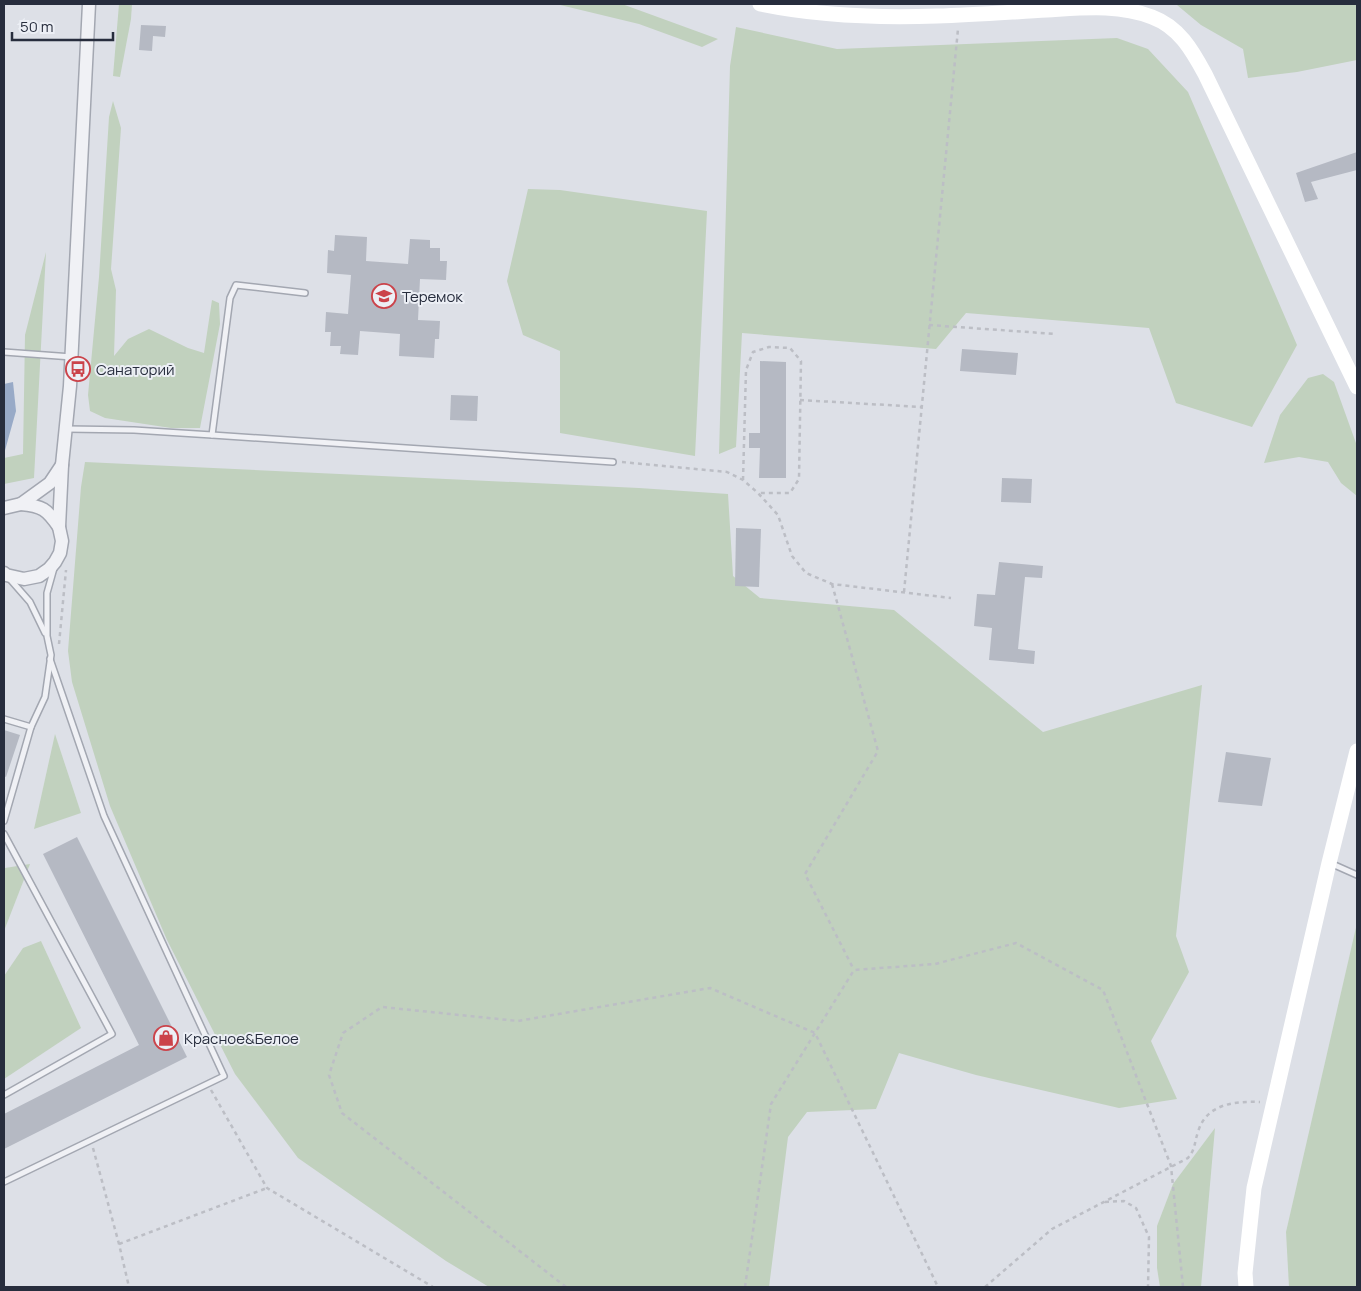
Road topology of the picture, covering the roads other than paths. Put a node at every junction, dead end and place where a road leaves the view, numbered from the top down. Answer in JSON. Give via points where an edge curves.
{"nodes":[{"id":1,"x":89,"y":4,"type":"edge"},
{"id":2,"x":760,"y":4,"type":"edge"},
{"id":3,"x":305,"y":293,"type":"dead end"},
{"id":4,"x":4,"y":352,"type":"edge"},
{"id":5,"x":72,"y":357,"type":"junction"},
{"id":6,"x":1357,"y":386,"type":"edge"},
{"id":7,"x":66,"y":429,"type":"junction"},
{"id":8,"x":212,"y":435,"type":"junction"},
{"id":9,"x":613,"y":462,"type":"road end"},
{"id":10,"x":62,"y":466,"type":"junction"},
{"id":11,"x":21,"y":504,"type":"junction"},
{"id":12,"x":5,"y":508,"type":"edge"},
{"id":13,"x":59,"y":527,"type":"junction"},
{"id":14,"x":55,"y":562,"type":"junction"},
{"id":15,"x":5,"y":574,"type":"edge"},
{"id":16,"x":47,"y":636,"type":"junction"},
{"id":17,"x":50,"y":660,"type":"junction"},
{"id":18,"x":4,"y":719,"type":"edge"},
{"id":19,"x":31,"y":727,"type":"junction"},
{"id":20,"x":1357,"y":751,"type":"edge"},
{"id":21,"x":4,"y":821,"type":"edge"},
{"id":22,"x":4,"y":834,"type":"edge"},
{"id":23,"x":1329,"y":863,"type":"junction"},
{"id":24,"x":1357,"y":875,"type":"edge"},
{"id":25,"x":4,"y":1095,"type":"edge"},
{"id":26,"x":4,"y":1182,"type":"edge"},
{"id":27,"x":1246,"y":1287,"type":"edge"}],
"edges":[{"from":1,"to":5,"type":"street"},
{"from":2,"to":6,"type":"main road","via":[[842,15],[894,16],[1106,7],[1140,13],[1174,29],[1194,53],[1205,74]]},
{"from":3,"to":8,"type":"lane","via":[[236,285],[230,298]]},
{"from":4,"to":5,"type":"lane"},
{"from":5,"to":7,"type":"street"},
{"from":7,"to":8,"type":"lane"},
{"from":7,"to":10,"type":"street"},
{"from":8,"to":9,"type":"lane"},
{"from":10,"to":11,"type":"street","via":[[50,483]]},
{"from":10,"to":13,"type":"street"},
{"from":11,"to":12,"type":"street"},
{"from":11,"to":13,"type":"street","via":[[37,506]]},
{"from":13,"to":14,"type":"street","via":[[62,541]]},
{"from":14,"to":15,"type":"street","via":[[39,576],[24,579]]},
{"from":14,"to":16,"type":"lane","via":[[47,593]]},
{"from":15,"to":16,"type":"lane","via":[[30,602]]},
{"from":16,"to":17,"type":"lane"},
{"from":17,"to":19,"type":"lane","via":[[45,697]]},
{"from":17,"to":26,"type":"lane","via":[[104,816],[224,1076]]},
{"from":18,"to":19,"type":"lane"},
{"from":19,"to":21,"type":"lane"},
{"from":20,"to":23,"type":"main road"},
{"from":22,"to":25,"type":"lane","via":[[112,1034]]},
{"from":23,"to":24,"type":"lane"},
{"from":23,"to":27,"type":"main road","via":[[1254,1188]]}]}
